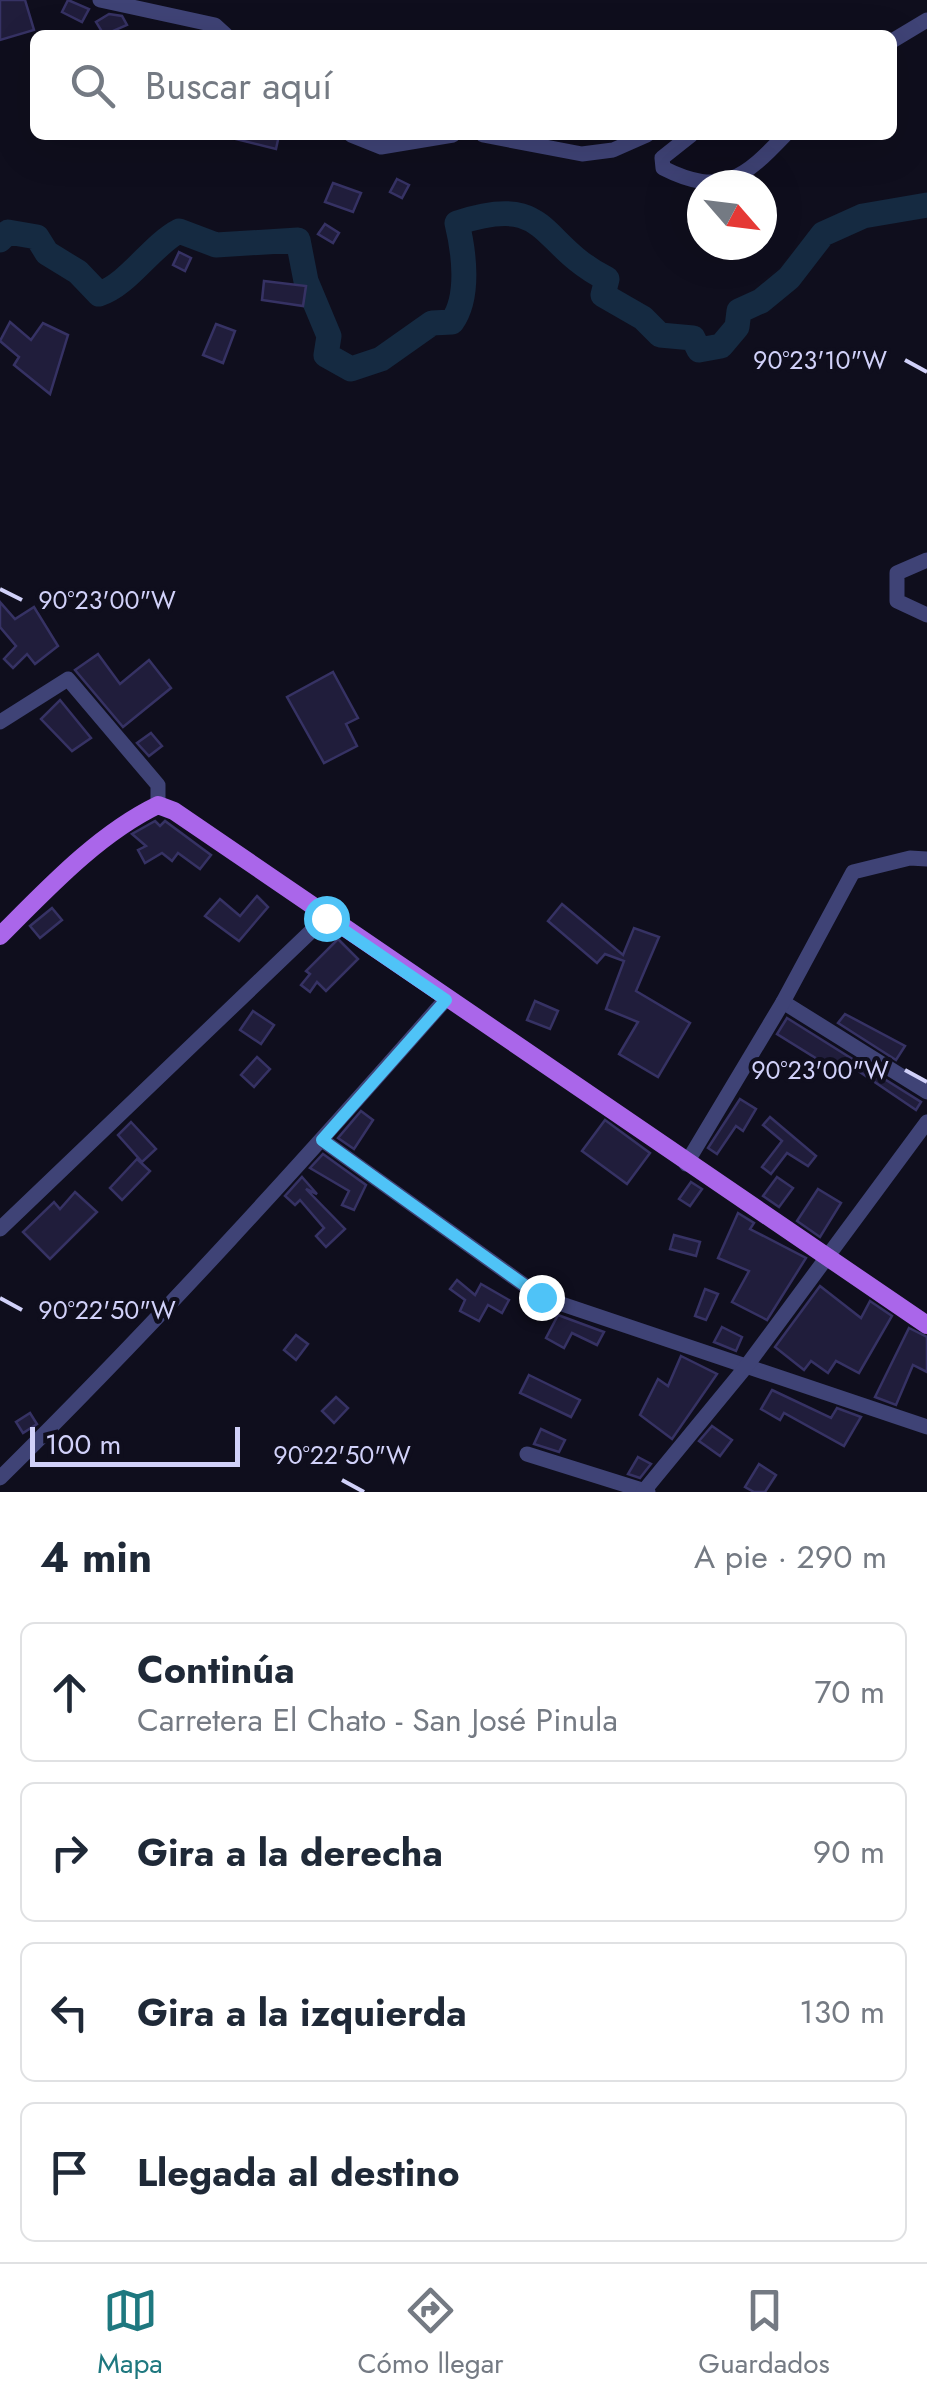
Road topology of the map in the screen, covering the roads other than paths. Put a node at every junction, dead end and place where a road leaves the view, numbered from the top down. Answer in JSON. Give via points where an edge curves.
{"nodes":[{"id":1,"x":100,"y":0,"type":"edge"},
{"id":2,"x":927,"y":20,"type":"edge"},
{"id":3,"x":221,"y":30,"type":"edge"},
{"id":4,"x":897,"y":38,"type":"edge"},
{"id":5,"x":363,"y":140,"type":"edge"},
{"id":6,"x":423,"y":140,"type":"edge"},
{"id":7,"x":509,"y":140,"type":"edge"},
{"id":8,"x":636,"y":140,"type":"edge"},
{"id":9,"x":685,"y":140,"type":"edge"},
{"id":10,"x":780,"y":140,"type":"edge"},
{"id":11,"x":927,"y":560,"type":"edge"},
{"id":12,"x":927,"y":614,"type":"edge"},
{"id":13,"x":0,"y":722,"type":"edge"},
{"id":14,"x":158,"y":805,"type":"junction"},
{"id":15,"x":927,"y":859,"type":"edge"},
{"id":16,"x":326,"y":918,"type":"junction"},
{"id":17,"x":0,"y":936,"type":"edge"},
{"id":18,"x":446,"y":1000,"type":"junction"},
{"id":19,"x":784,"y":1002,"type":"junction"},
{"id":20,"x":927,"y":1092,"type":"edge"},
{"id":21,"x":927,"y":1122,"type":"edge"},
{"id":22,"x":322,"y":1140,"type":"junction"},
{"id":23,"x":686,"y":1164,"type":"junction"},
{"id":24,"x":3,"y":1218,"type":"edge"},
{"id":25,"x":826,"y":1256,"type":"junction"},
{"id":26,"x":927,"y":1325,"type":"edge"},
{"id":27,"x":745,"y":1368,"type":"junction"},
{"id":28,"x":927,"y":1428,"type":"edge"},
{"id":29,"x":527,"y":1454,"type":"dead end"},
{"id":30,"x":0,"y":1478,"type":"edge"},
{"id":31,"x":645,"y":1492,"type":"edge"}],
"edges":[{"from":1,"to":3,"type":"street"},
{"from":2,"to":4,"type":"street"},
{"from":5,"to":6,"type":"street","via":[[380,147]]},
{"from":7,"to":8,"type":"street","via":[[582,154]]},
{"from":9,"to":10,"type":"street","via":[[662,158],[664,168],[716,183],[745,176]]},
{"from":11,"to":12,"type":"street","via":[[898,573],[897,601]]},
{"from":13,"to":14,"type":"street","via":[[68,680],[158,785]]},
{"from":14,"to":16,"type":"main road"},
{"from":14,"to":17,"type":"main road","via":[[61,876]]},
{"from":15,"to":19,"type":"street","via":[[854,872]]},
{"from":16,"to":18,"type":"main road"},
{"from":16,"to":24,"type":"street"},
{"from":18,"to":22,"type":"street"},
{"from":18,"to":23,"type":"main road","via":[[592,1092]]},
{"from":19,"to":20,"type":"street"},
{"from":19,"to":23,"type":"street"},
{"from":21,"to":25,"type":"street"},
{"from":22,"to":27,"type":"street","via":[[541,1297]]},
{"from":22,"to":30,"type":"street"},
{"from":23,"to":25,"type":"main road"},
{"from":25,"to":26,"type":"main road"},
{"from":25,"to":27,"type":"street"},
{"from":27,"to":28,"type":"street"},
{"from":27,"to":31,"type":"street"},
{"from":29,"to":31,"type":"street"}]}
